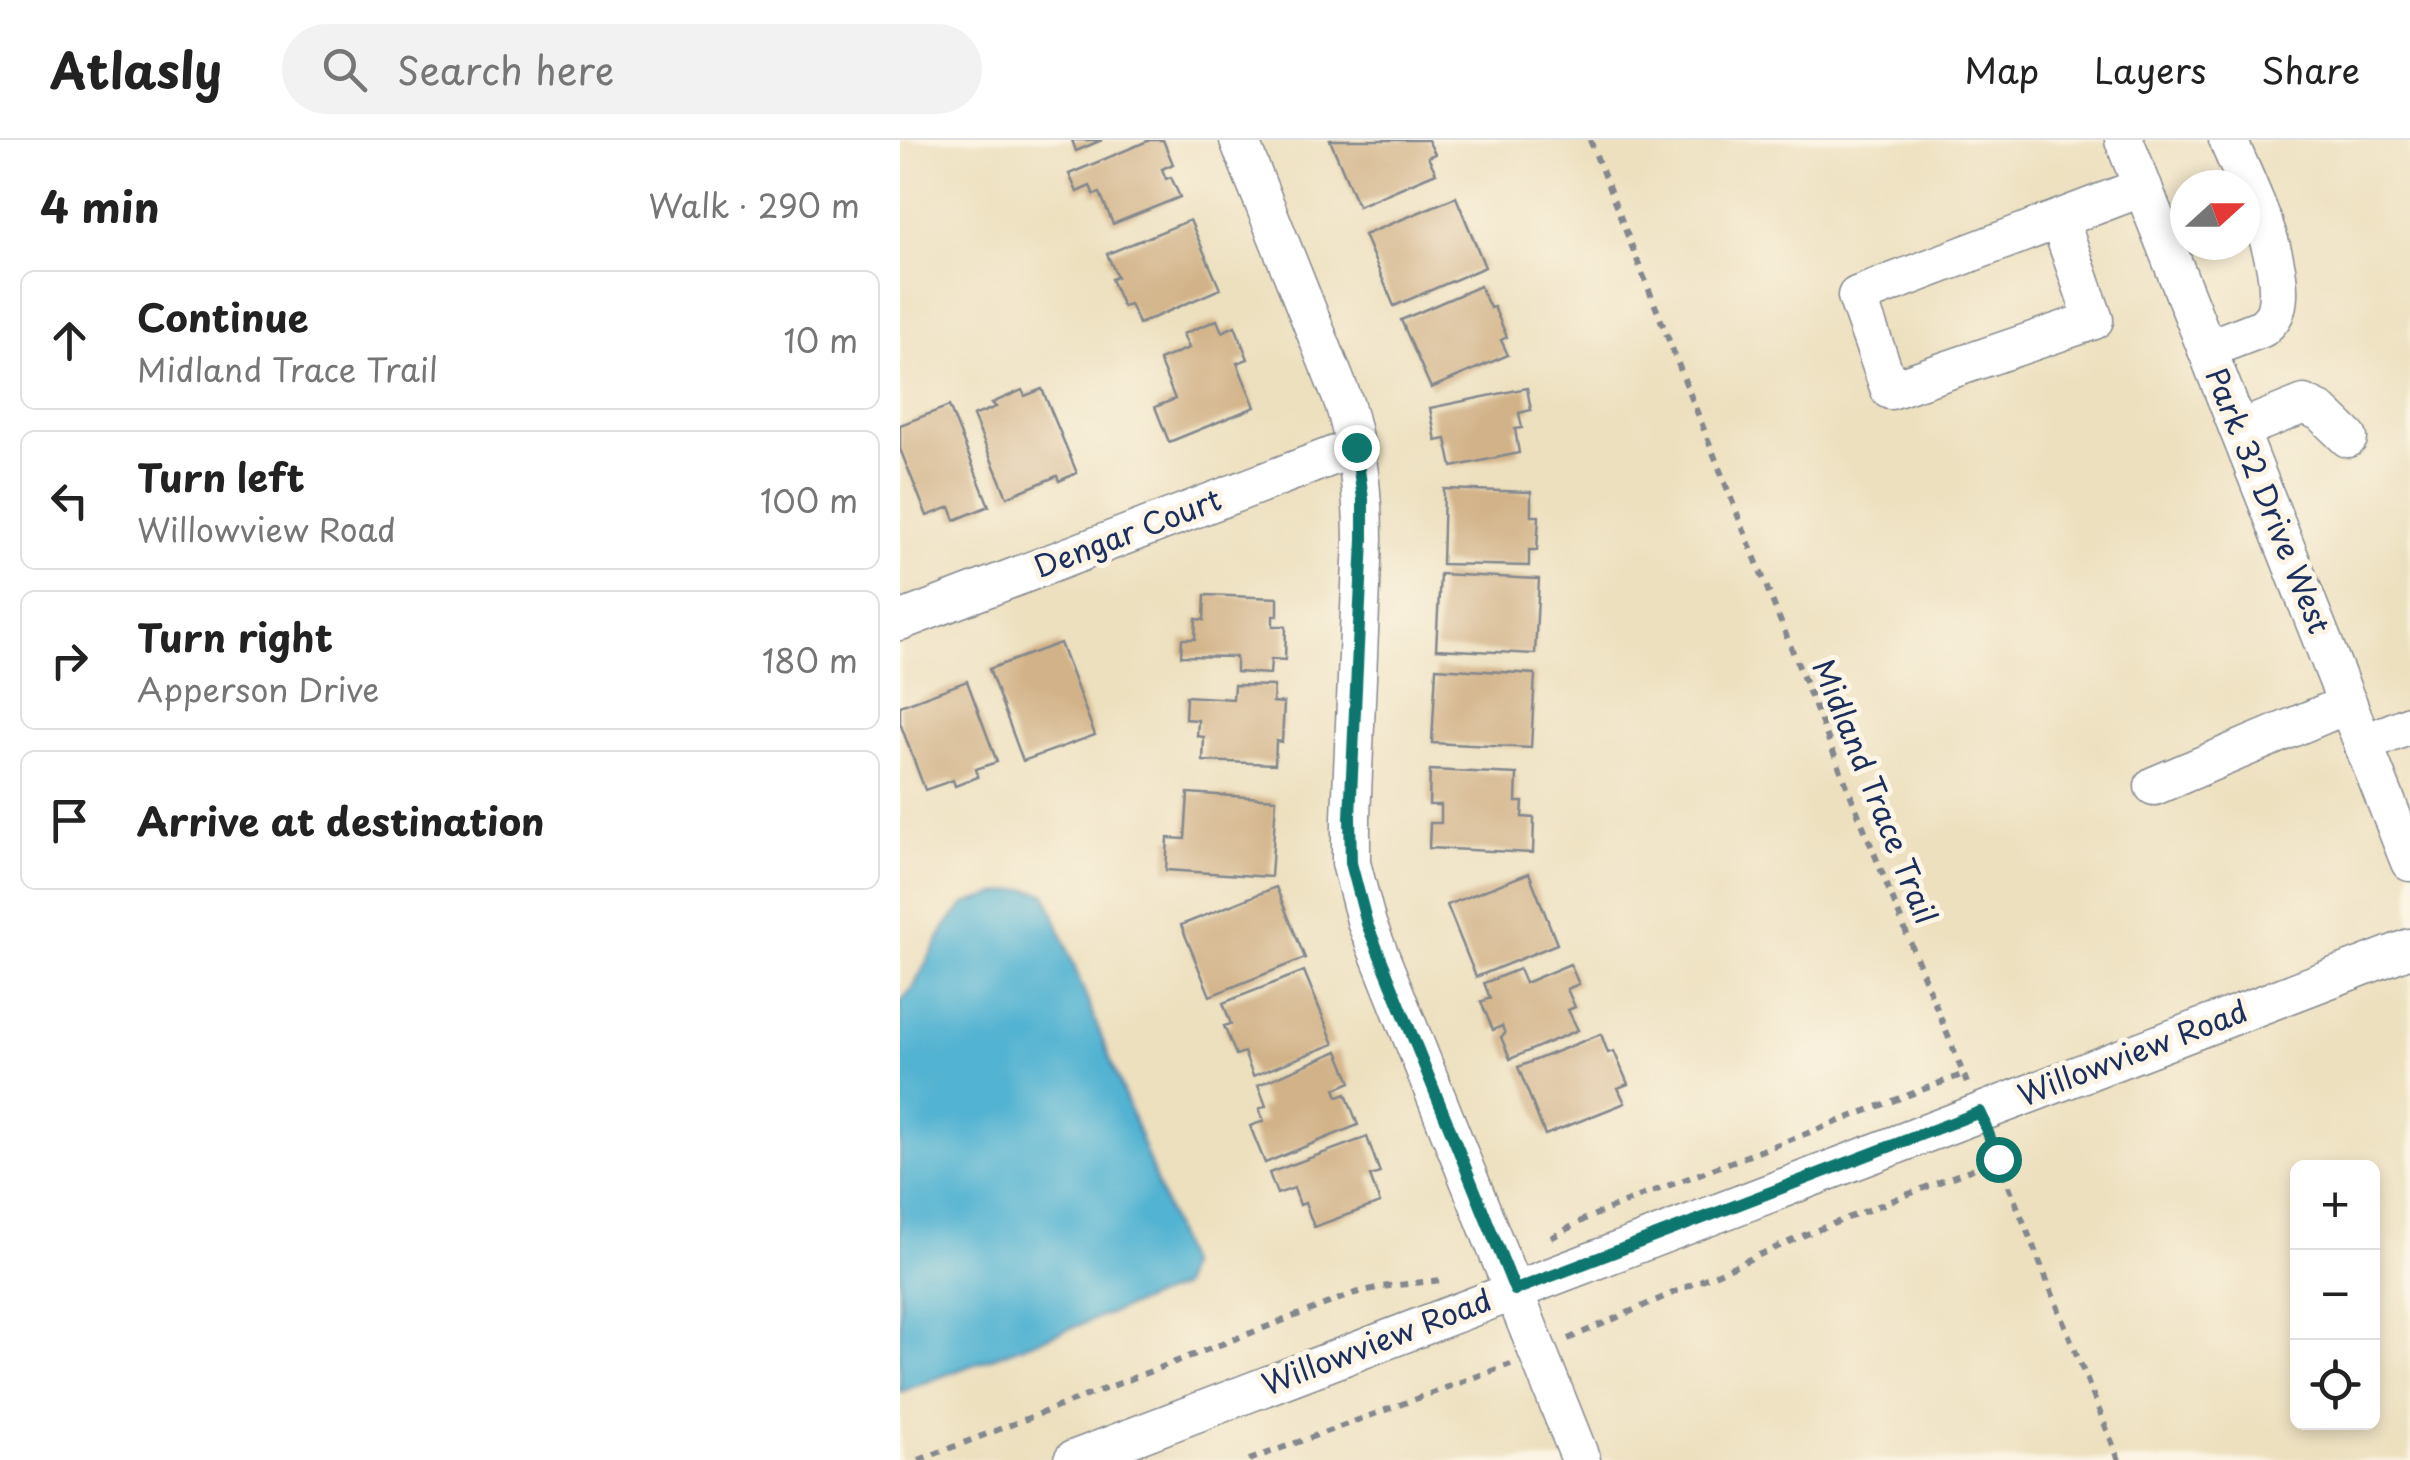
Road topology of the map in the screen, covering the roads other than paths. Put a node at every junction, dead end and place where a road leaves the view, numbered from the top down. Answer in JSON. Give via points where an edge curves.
{"nodes":[{"id":1,"x":1238,"y":140,"type":"edge"},
{"id":2,"x":2124,"y":140,"type":"edge"},
{"id":3,"x":2228,"y":140,"type":"edge"},
{"id":4,"x":2142,"y":187,"type":"junction"},
{"id":5,"x":2059,"y":218,"type":"junction"},
{"id":6,"x":2206,"y":349,"type":"junction"},
{"id":7,"x":2239,"y":430,"type":"junction"},
{"id":8,"x":2348,"y":438,"type":"dead end"},
{"id":9,"x":1356,"y":447,"type":"junction"},
{"id":10,"x":900,"y":621,"type":"edge"},
{"id":11,"x":2348,"y":704,"type":"junction"},
{"id":12,"x":2410,"y":724,"type":"edge"},
{"id":13,"x":2363,"y":744,"type":"junction"},
{"id":14,"x":2154,"y":786,"type":"dead end"},
{"id":15,"x":2410,"y":862,"type":"edge"},
{"id":16,"x":2410,"y":948,"type":"edge"},
{"id":17,"x":1508,"y":1274,"type":"junction"},
{"id":18,"x":1073,"y":1460,"type":"edge"},
{"id":19,"x":1581,"y":1460,"type":"edge"}],
"edges":[{"from":1,"to":9,"type":"street"},
{"from":2,"to":4,"type":"street","name":"Park 32 Drive West"},
{"from":3,"to":6,"type":"street","via":[[2273,252],[2276,310],[2262,328]]},
{"from":4,"to":5,"type":"street"},
{"from":4,"to":6,"type":"street","name":"Park 32 Drive West"},
{"from":5,"to":5,"type":"street","via":[[1858,296],[1890,390],[2094,320]]},
{"from":6,"to":7,"type":"street","name":"Park 32 Drive West"},
{"from":7,"to":8,"type":"street","via":[[2304,404]]},
{"from":7,"to":11,"type":"street","name":"Park 32 Drive West"},
{"from":9,"to":10,"type":"street","name":"Dengar Court"},
{"from":9,"to":17,"type":"street","via":[[1363,539],[1351,863],[1367,924]]},
{"from":11,"to":13,"type":"street","name":"Park 32 Drive West"},
{"from":11,"to":14,"type":"street"},
{"from":12,"to":13,"type":"street"},
{"from":13,"to":15,"type":"street","name":"Park 32 Drive West"},
{"from":16,"to":17,"type":"street","name":"Willowview Road","via":[[1980,1112]]},
{"from":17,"to":18,"type":"street","name":"Willowview Road"},
{"from":17,"to":19,"type":"street"}]}
